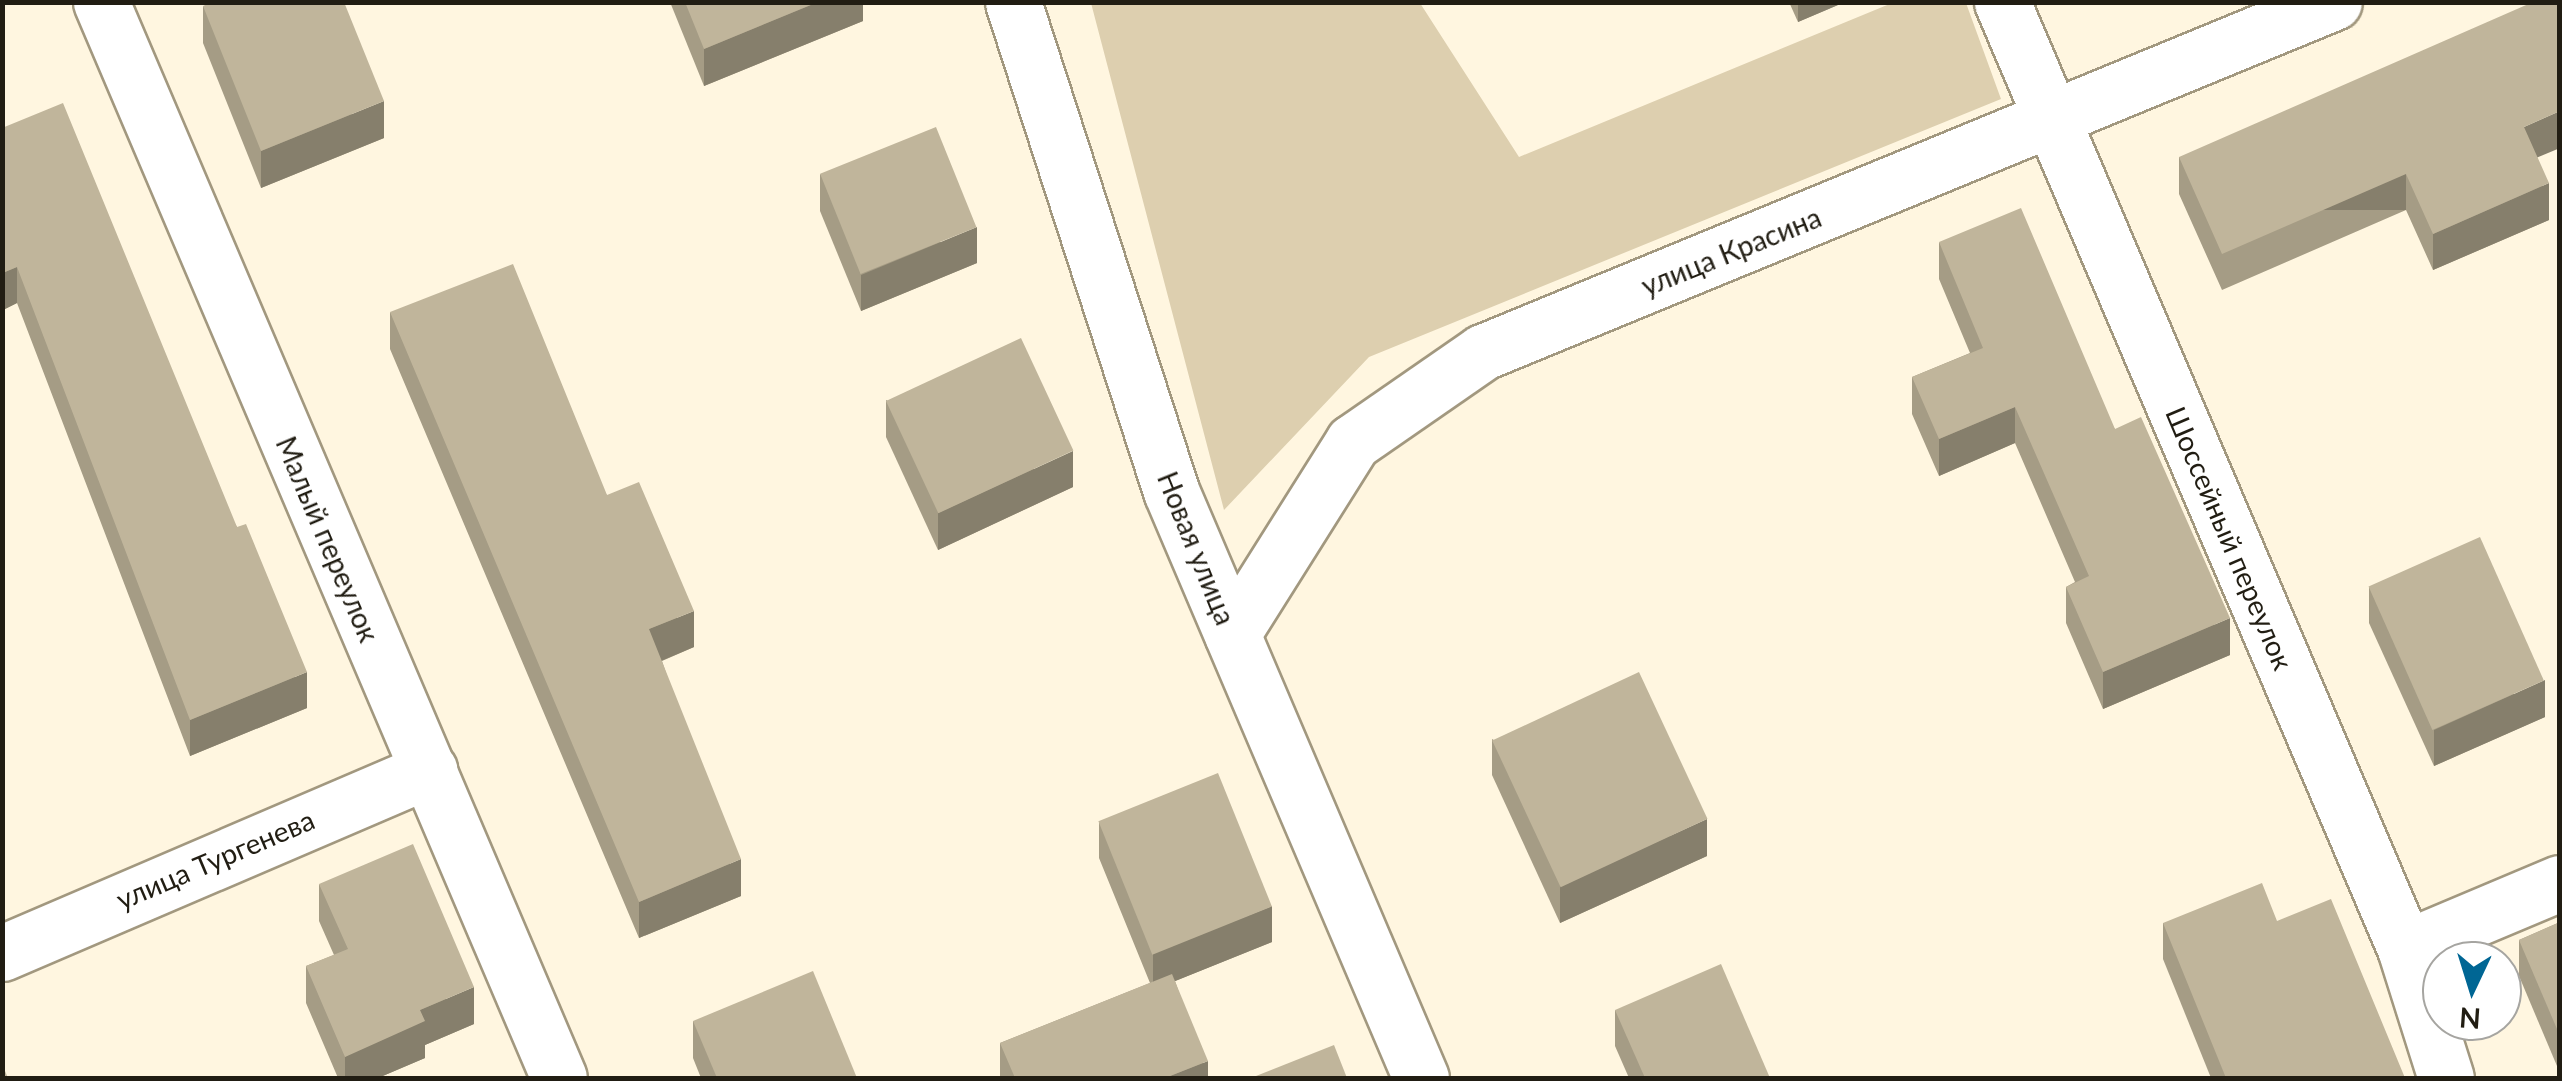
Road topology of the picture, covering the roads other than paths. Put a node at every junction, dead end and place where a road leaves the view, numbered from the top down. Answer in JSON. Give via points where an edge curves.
{"nodes":[{"id":1,"x":101,"y":2,"type":"edge"},
{"id":2,"x":1013,"y":2,"type":"edge"},
{"id":3,"x":2002,"y":2,"type":"edge"},
{"id":4,"x":2334,"y":2,"type":"edge"},
{"id":5,"x":2050,"y":121,"type":"junction"},
{"id":6,"x":1232,"y":634,"type":"junction"},
{"id":7,"x":429,"y":770,"type":"junction"},
{"id":8,"x":2560,"y":883,"type":"edge"},
{"id":9,"x":2406,"y":948,"type":"junction"},
{"id":10,"x":2,"y":953,"type":"edge"},
{"id":11,"x":559,"y":1078,"type":"edge"},
{"id":12,"x":1422,"y":1078,"type":"edge"},
{"id":13,"x":2446,"y":1078,"type":"edge"}],
"edges":[{"from":1,"to":7,"type":"street","name":"Малый переулок"},
{"from":2,"to":6,"type":"street","name":"Новая улица","via":[[1171,492]]},
{"from":3,"to":5,"type":"street","name":"Шоссейный переулок"},
{"from":4,"to":5,"type":"street","name":"улица Красина"},
{"from":5,"to":6,"type":"street","name":"улица Красина","via":[[1483,352],[1353,442]]},
{"from":5,"to":9,"type":"street","name":"Шоссейный переулок"},
{"from":6,"to":12,"type":"street","name":"Новая улица"},
{"from":7,"to":10,"type":"street","name":"улица Тургенева"},
{"from":7,"to":11,"type":"street","name":"Малый переулок"},
{"from":8,"to":9,"type":"street"},
{"from":9,"to":13,"type":"street","name":"Шоссейный переулок"}]}
